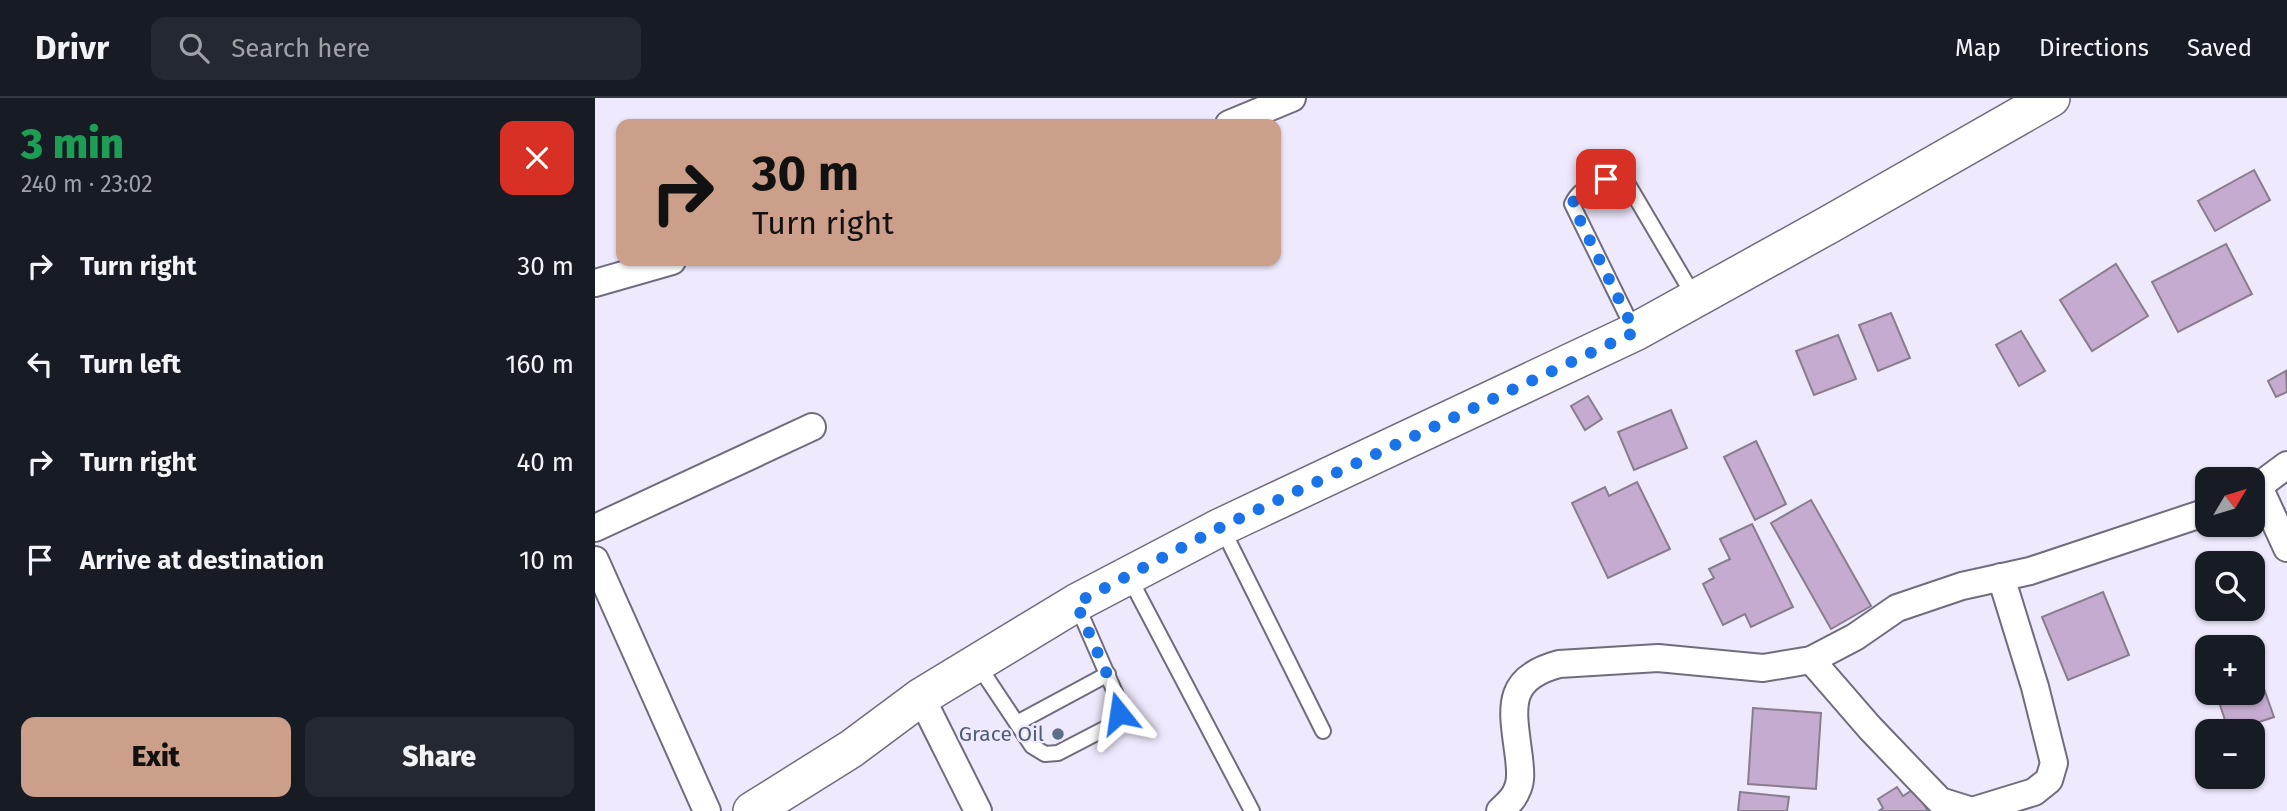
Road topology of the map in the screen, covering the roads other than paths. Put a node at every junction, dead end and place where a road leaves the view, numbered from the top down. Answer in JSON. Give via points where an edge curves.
{"nodes":[{"id":1,"x":1292,"y":98,"type":"edge"},
{"id":2,"x":2050,"y":98,"type":"edge"},
{"id":3,"x":1241,"y":119,"type":"edge"},
{"id":4,"x":655,"y":266,"type":"edge"},
{"id":5,"x":595,"y":284,"type":"edge"},
{"id":6,"x":1696,"y":299,"type":"junction"},
{"id":7,"x":1635,"y":332,"type":"junction"},
{"id":8,"x":812,"y":428,"type":"dead end"},
{"id":9,"x":2287,"y":465,"type":"edge"},
{"id":10,"x":2265,"y":482,"type":"edge"},
{"id":11,"x":2265,"y":507,"type":"edge"},
{"id":12,"x":2195,"y":516,"type":"edge"},
{"id":13,"x":1221,"y":527,"type":"junction"},
{"id":14,"x":595,"y":528,"type":"edge"},
{"id":15,"x":2287,"y":548,"type":"edge"},
{"id":16,"x":595,"y":560,"type":"edge"},
{"id":17,"x":1129,"y":575,"type":"junction"},
{"id":18,"x":2001,"y":577,"type":"junction"},
{"id":19,"x":1076,"y":603,"type":"junction"},
{"id":20,"x":1811,"y":660,"type":"junction"},
{"id":21,"x":977,"y":663,"type":"junction"},
{"id":22,"x":1108,"y":674,"type":"junction"},
{"id":23,"x":921,"y":697,"type":"junction"},
{"id":24,"x":1017,"y":723,"type":"junction"},
{"id":25,"x":1323,"y":731,"type":"dead end"},
{"id":26,"x":758,"y":810,"type":"edge"},
{"id":27,"x":707,"y":811,"type":"edge"},
{"id":28,"x":978,"y":811,"type":"edge"},
{"id":29,"x":1252,"y":811,"type":"edge"},
{"id":30,"x":1500,"y":811,"type":"edge"}],
"edges":[{"from":1,"to":3,"type":"street"},
{"from":2,"to":6,"type":"main road"},
{"from":4,"to":5,"type":"street"},
{"from":6,"to":7,"type":"main road"},
{"from":6,"to":7,"type":"lane","via":[[1626,181],[1606,179],[1589,186],[1572,204]]},
{"from":7,"to":13,"type":"main road"},
{"from":8,"to":14,"type":"street"},
{"from":9,"to":10,"type":"street"},
{"from":11,"to":15,"type":"street"},
{"from":12,"to":18,"type":"street"},
{"from":13,"to":17,"type":"main road"},
{"from":13,"to":25,"type":"lane"},
{"from":16,"to":27,"type":"street"},
{"from":17,"to":19,"type":"main road"},
{"from":17,"to":29,"type":"lane"},
{"from":18,"to":20,"type":"street","via":[[1897,608]]},
{"from":18,"to":20,"type":"street","via":[[2054,763],[2049,780],[2034,792],[1972,811],[1940,801]]},
{"from":19,"to":21,"type":"main road"},
{"from":19,"to":22,"type":"lane"},
{"from":20,"to":30,"type":"street","via":[[1763,668],[1658,658],[1559,664],[1531,674],[1518,688],[1514,704],[1520,782]]},
{"from":21,"to":23,"type":"main road"},
{"from":21,"to":24,"type":"lane"},
{"from":22,"to":24,"type":"lane"},
{"from":22,"to":24,"type":"lane","via":[[1119,713],[1111,726],[1058,753],[1045,754],[1032,746]]},
{"from":23,"to":26,"type":"main road"},
{"from":23,"to":28,"type":"street"}]}
